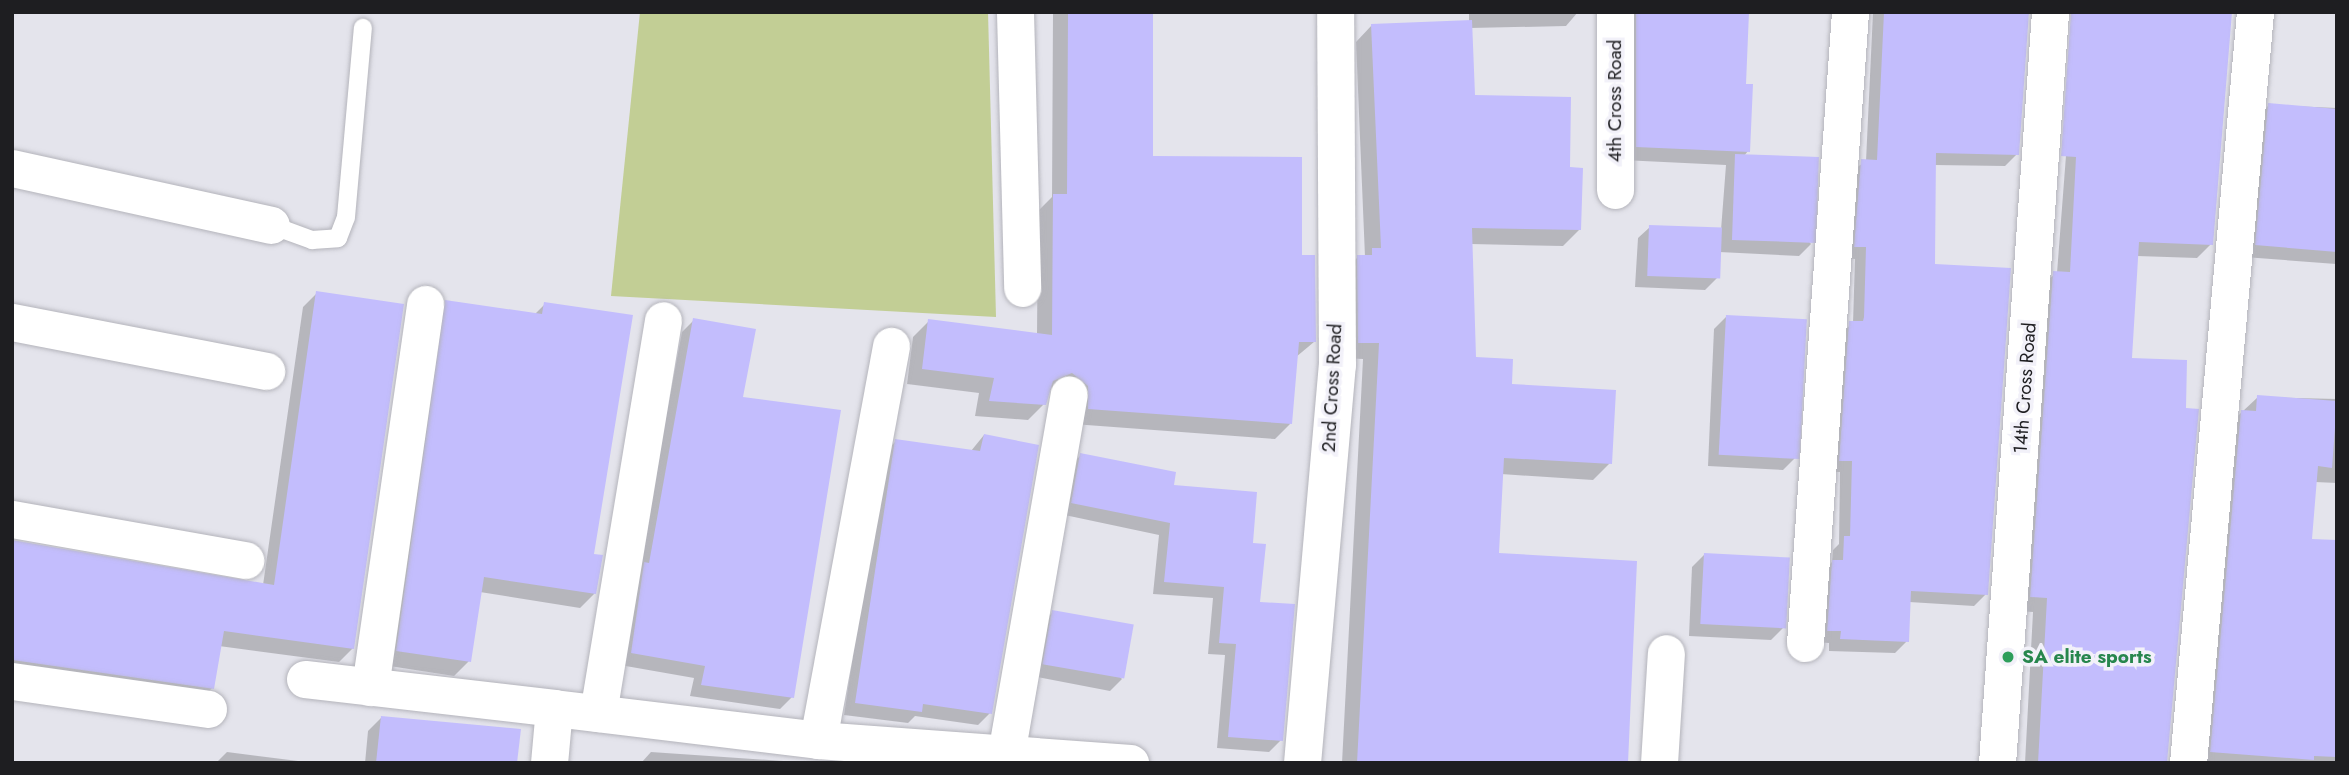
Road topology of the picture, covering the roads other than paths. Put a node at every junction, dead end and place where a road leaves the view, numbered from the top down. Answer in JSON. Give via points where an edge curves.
{"nodes":[{"id":1,"x":1016,"y":12,"type":"edge"},
{"id":2,"x":1335,"y":12,"type":"edge"},
{"id":3,"x":1615,"y":12,"type":"edge"},
{"id":4,"x":1850,"y":12,"type":"edge"},
{"id":5,"x":2050,"y":12,"type":"edge"},
{"id":6,"x":2255,"y":12,"type":"edge"},
{"id":7,"x":363,"y":28,"type":"dead end"},
{"id":8,"x":12,"y":168,"type":"edge"},
{"id":9,"x":1615,"y":190,"type":"dead end"},
{"id":10,"x":271,"y":225,"type":"joint"},
{"id":11,"x":1022,"y":288,"type":"dead end"},
{"id":12,"x":425,"y":304,"type":"dead end"},
{"id":13,"x":663,"y":320,"type":"dead end"},
{"id":14,"x":12,"y":322,"type":"edge"},
{"id":15,"x":891,"y":346,"type":"dead end"},
{"id":16,"x":266,"y":371,"type":"dead end"},
{"id":17,"x":1069,"y":394,"type":"dead end"},
{"id":18,"x":12,"y":519,"type":"edge"},
{"id":19,"x":245,"y":560,"type":"dead end"},
{"id":20,"x":1805,"y":643,"type":"dead end"},
{"id":21,"x":1666,"y":653,"type":"dead end"},
{"id":22,"x":305,"y":679,"type":"dead end"},
{"id":23,"x":12,"y":681,"type":"edge"},
{"id":24,"x":370,"y":687,"type":"junction"},
{"id":25,"x":554,"y":708,"type":"junction"},
{"id":26,"x":208,"y":709,"type":"dead end"},
{"id":27,"x":598,"y":713,"type":"junction"},
{"id":28,"x":818,"y":740,"type":"junction"},
{"id":29,"x":1006,"y":754,"type":"junction"},
{"id":30,"x":549,"y":763,"type":"edge"},
{"id":31,"x":1130,"y":763,"type":"edge"},
{"id":32,"x":1302,"y":763,"type":"edge"},
{"id":33,"x":1659,"y":763,"type":"edge"},
{"id":34,"x":1997,"y":763,"type":"edge"},
{"id":35,"x":2188,"y":763,"type":"edge"}],
"edges":[{"from":1,"to":11,"type":"street"},
{"from":2,"to":32,"type":"street","name":"2nd Cross Road","via":[[1337,365]]},
{"from":3,"to":9,"type":"street","name":"4th Cross Road"},
{"from":4,"to":20,"type":"street"},
{"from":5,"to":34,"type":"street","name":"14th Cross Road"},
{"from":6,"to":35,"type":"street"},
{"from":7,"to":10,"type":"lane","via":[[346,218],[338,238],[312,240]]},
{"from":8,"to":10,"type":"street"},
{"from":12,"to":24,"type":"street"},
{"from":13,"to":27,"type":"street"},
{"from":14,"to":16,"type":"street"},
{"from":15,"to":28,"type":"street"},
{"from":17,"to":29,"type":"street"},
{"from":18,"to":19,"type":"street"},
{"from":21,"to":33,"type":"street"},
{"from":22,"to":24,"type":"street"},
{"from":23,"to":26,"type":"street"},
{"from":24,"to":25,"type":"street"},
{"from":25,"to":27,"type":"street"},
{"from":25,"to":30,"type":"street"},
{"from":27,"to":28,"type":"street"},
{"from":28,"to":29,"type":"street"},
{"from":29,"to":31,"type":"street"}]}
